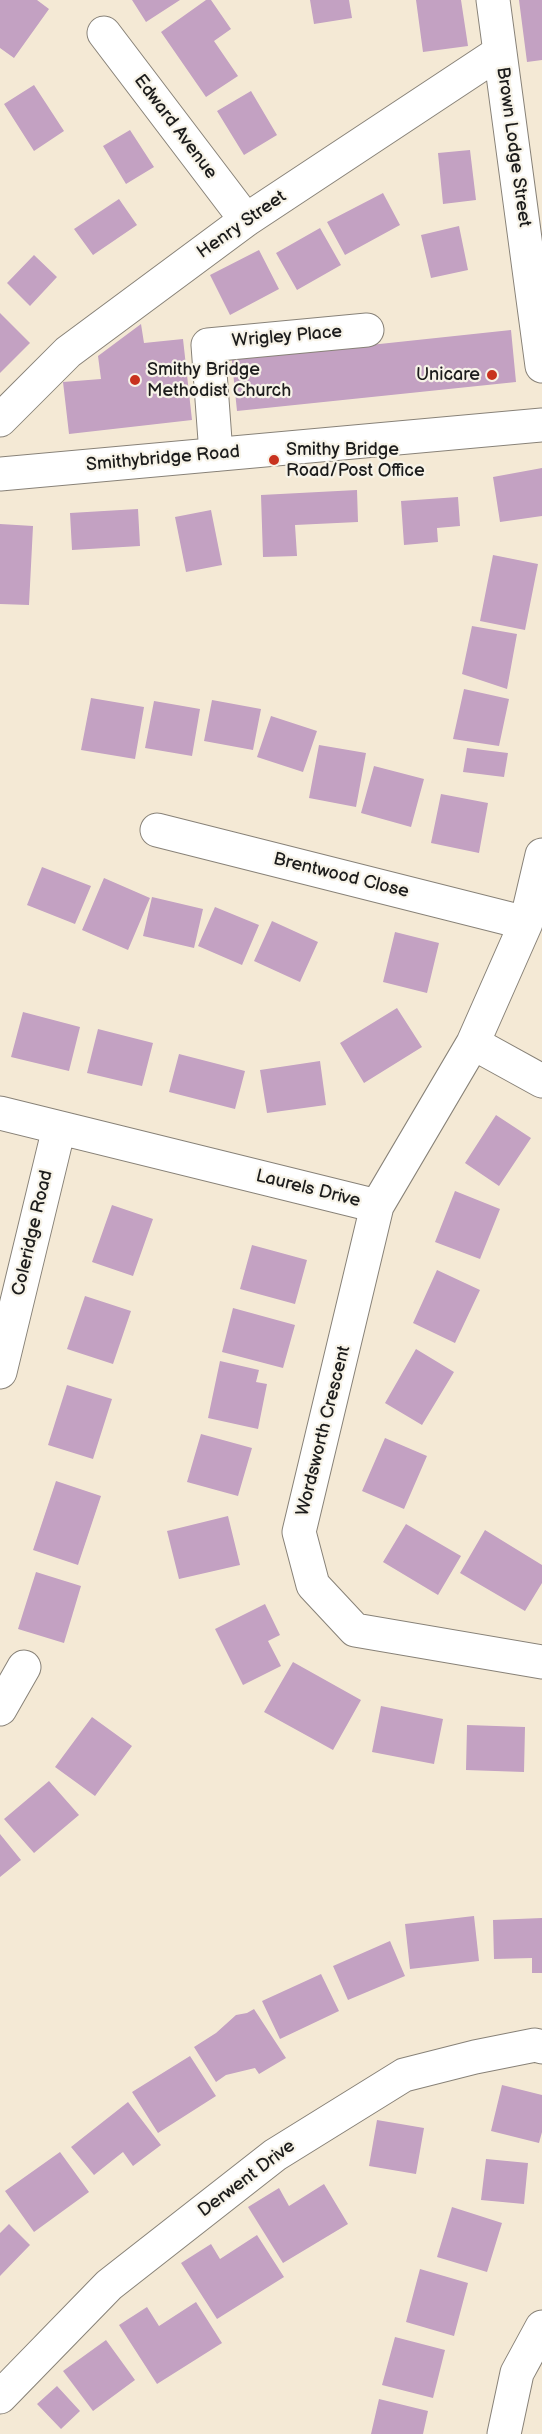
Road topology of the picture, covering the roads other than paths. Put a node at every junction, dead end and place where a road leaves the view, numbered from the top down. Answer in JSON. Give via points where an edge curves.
{"nodes":[{"id":1,"x":493,"y":0,"type":"edge"},
{"id":2,"x":104,"y":33,"type":"dead end"},
{"id":3,"x":500,"y":52,"type":"junction"},
{"id":4,"x":246,"y":220,"type":"junction"},
{"id":5,"x":366,"y":330,"type":"dead end"},
{"id":6,"x":542,"y":366,"type":"edge"},
{"id":7,"x":0,"y":420,"type":"edge"},
{"id":8,"x":542,"y":425,"type":"edge"},
{"id":9,"x":216,"y":454,"type":"junction"},
{"id":10,"x":0,"y":474,"type":"edge"},
{"id":11,"x":157,"y":830,"type":"dead end"},
{"id":12,"x":542,"y":855,"type":"edge"},
{"id":13,"x":525,"y":923,"type":"junction"},
{"id":14,"x":473,"y":1043,"type":"junction"},
{"id":15,"x":542,"y":1081,"type":"edge"},
{"id":16,"x":0,"y":1113,"type":"edge"},
{"id":17,"x":58,"y":1128,"type":"junction"},
{"id":18,"x":376,"y":1206,"type":"junction"},
{"id":19,"x":0,"y":1372,"type":"edge"},
{"id":20,"x":542,"y":1662,"type":"edge"},
{"id":21,"x":24,"y":1667,"type":"dead end"},
{"id":22,"x":0,"y":1709,"type":"edge"},
{"id":23,"x":542,"y":2047,"type":"edge"},
{"id":24,"x":542,"y":2328,"type":"edge"},
{"id":25,"x":0,"y":2397,"type":"edge"},
{"id":26,"x":504,"y":2434,"type":"edge"}],
"edges":[{"from":1,"to":3,"type":"street","name":"Brown Lodge Street"},
{"from":2,"to":4,"type":"street","name":"Edward Avenue"},
{"from":3,"to":4,"type":"street","name":"Henry Street"},
{"from":3,"to":6,"type":"street","name":"Brown Lodge Street"},
{"from":4,"to":7,"type":"street","name":"Henry Street","via":[[68,352]]},
{"from":5,"to":9,"type":"street","name":"Wrigley Place","via":[[208,345]]},
{"from":8,"to":9,"type":"street","name":"Smithybridge Road"},
{"from":9,"to":10,"type":"street","name":"Smithybridge Road"},
{"from":11,"to":13,"type":"street","name":"Brentwood Close"},
{"from":12,"to":13,"type":"street","name":"Laurels Drive"},
{"from":13,"to":14,"type":"street","name":"Laurels Drive"},
{"from":14,"to":15,"type":"street"},
{"from":14,"to":18,"type":"street","name":"Laurels Drive"},
{"from":16,"to":17,"type":"street","name":"Laurels Drive"},
{"from":17,"to":18,"type":"street","name":"Laurels Drive"},
{"from":17,"to":19,"type":"street","name":"Coleridge Road"},
{"from":18,"to":20,"type":"street","name":"Wordsworth Crescent","via":[[299,1532],[313,1585],[355,1630]]},
{"from":21,"to":22,"type":"street"},
{"from":23,"to":25,"type":"street","name":"Derwent Drive","via":[[535,2045],[475,2057],[404,2075],[275,2155],[109,2284]]},
{"from":24,"to":26,"type":"street","via":[[517,2373]]}]}
